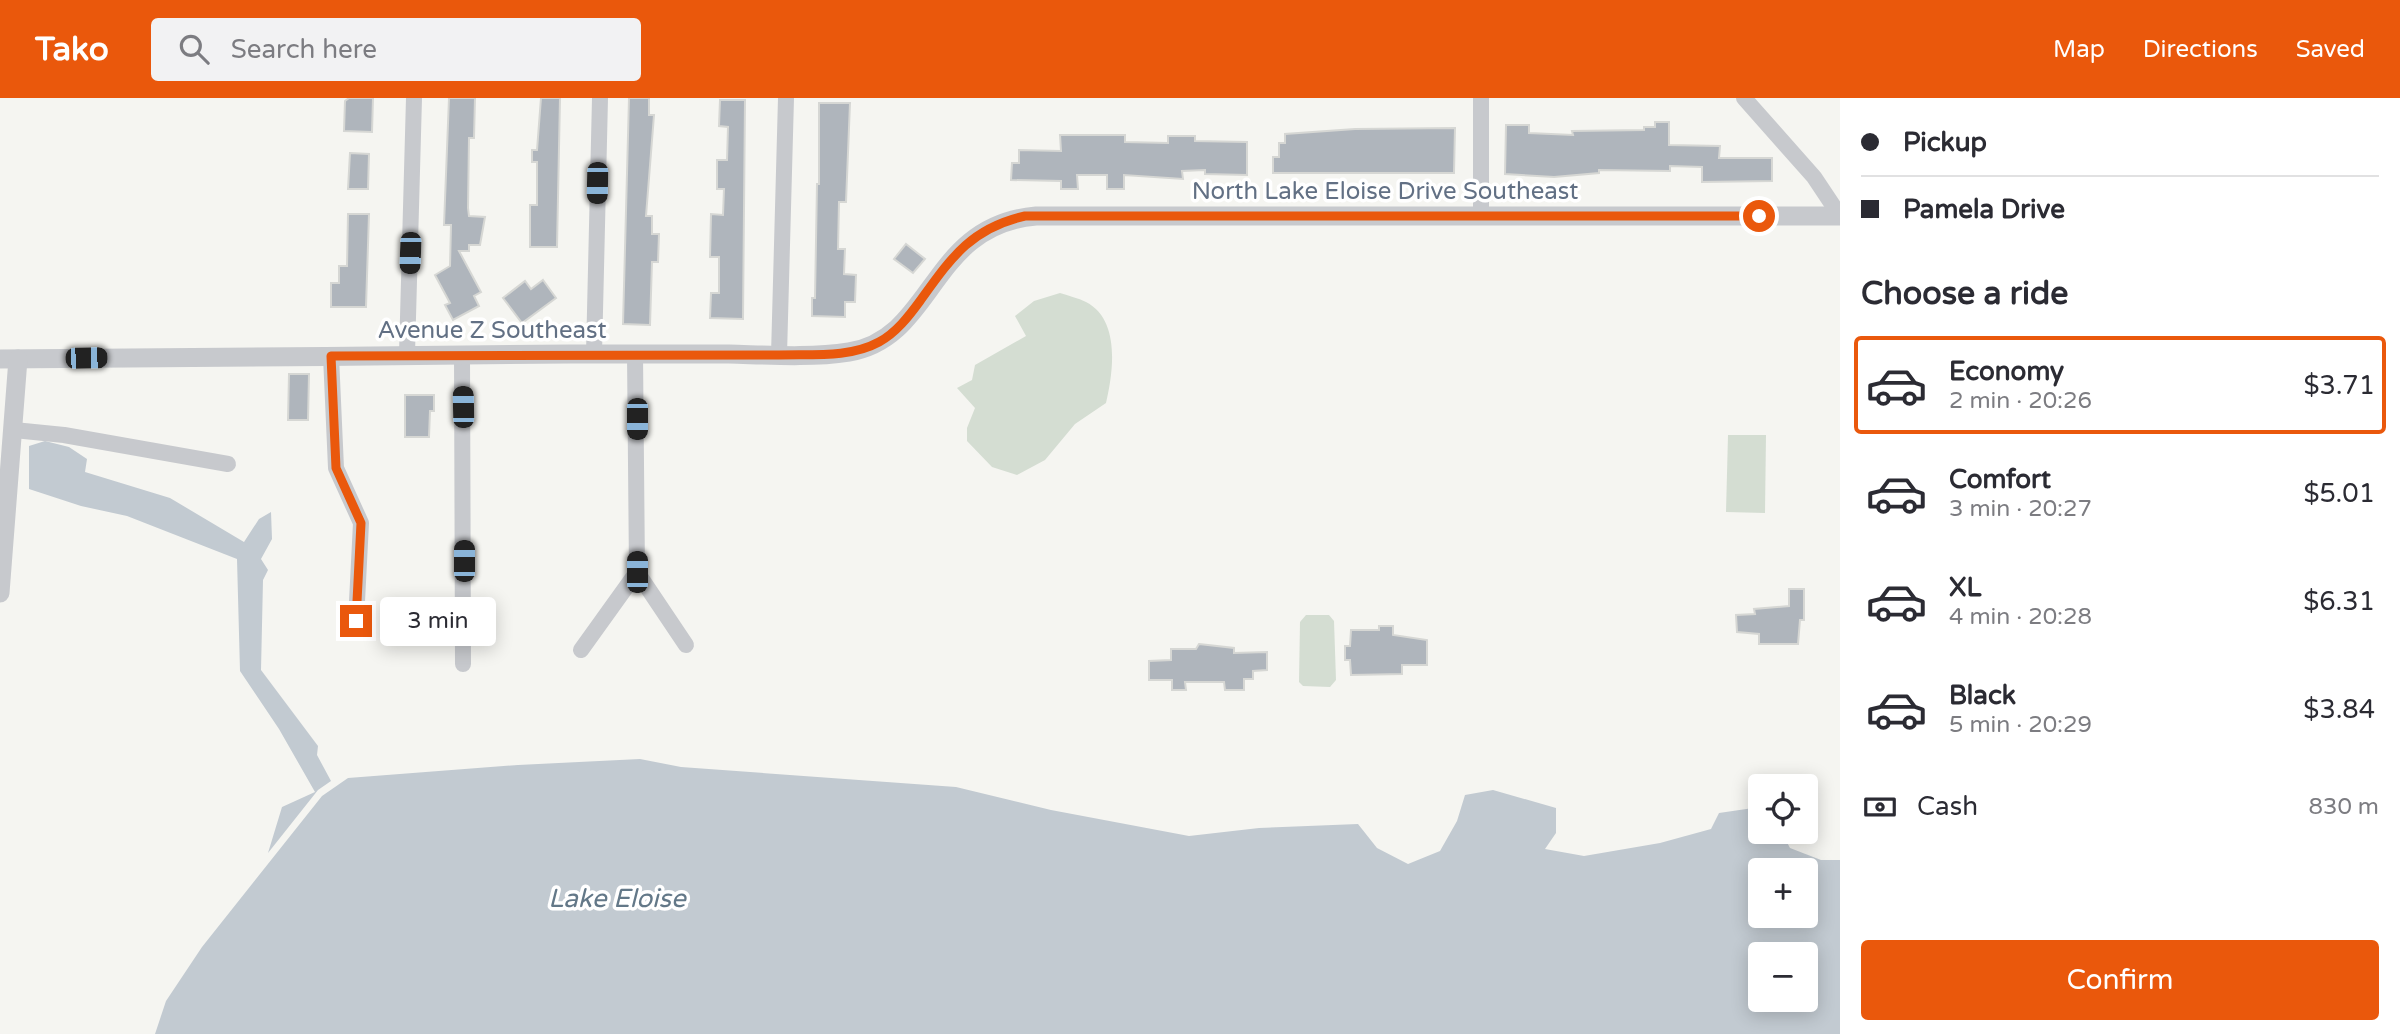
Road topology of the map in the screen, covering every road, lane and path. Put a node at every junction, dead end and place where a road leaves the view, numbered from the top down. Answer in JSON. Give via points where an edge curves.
{"nodes":[{"id":1,"x":414,"y":98,"type":"edge"},
{"id":2,"x":600,"y":98,"type":"edge"},
{"id":3,"x":786,"y":98,"type":"edge"},
{"id":4,"x":1481,"y":98,"type":"edge"},
{"id":5,"x":1744,"y":98,"type":"edge"},
{"id":6,"x":1481,"y":215,"type":"junction"},
{"id":7,"x":1840,"y":216,"type":"edge"},
{"id":8,"x":947,"y":265,"type":"joint"},
{"id":9,"x":407,"y":354,"type":"junction"},
{"id":10,"x":594,"y":354,"type":"junction"},
{"id":11,"x":635,"y":354,"type":"junction"},
{"id":12,"x":462,"y":355,"type":"junction"},
{"id":13,"x":779,"y":355,"type":"junction"},
{"id":14,"x":331,"y":356,"type":"junction"},
{"id":15,"x":9,"y":359,"type":"edge"},
{"id":16,"x":15,"y":430,"type":"junction"},
{"id":17,"x":228,"y":464,"type":"dead end"},
{"id":18,"x":637,"y":572,"type":"junction"},
{"id":19,"x":0,"y":593,"type":"edge"},
{"id":20,"x":356,"y":621,"type":"dead end"},
{"id":21,"x":686,"y":645,"type":"dead end"},
{"id":22,"x":581,"y":650,"type":"dead end"},
{"id":23,"x":463,"y":664,"type":"dead end"}],
"edges":[{"from":1,"to":9,"type":"street"},
{"from":2,"to":10,"type":"street"},
{"from":3,"to":13,"type":"street"},
{"from":4,"to":6,"type":"street"},
{"from":5,"to":7,"type":"street","via":[[1814,177]]},
{"from":6,"to":7,"type":"street","name":"North Lake Eloise Drive Southeast"},
{"from":6,"to":8,"type":"street","name":"North Lake Eloise Drive Southeast","via":[[1025,216],[981,232]]},
{"from":8,"to":13,"type":"street","name":"Avenue Z Southeast","via":[[904,321],[883,340],[850,352]]},
{"from":9,"to":12,"type":"street","name":"Avenue Z Southeast"},
{"from":9,"to":14,"type":"street","name":"Avenue Z Southeast"},
{"from":10,"to":11,"type":"street","name":"Avenue Z Southeast"},
{"from":10,"to":12,"type":"street","name":"Avenue Z Southeast"},
{"from":11,"to":13,"type":"street","name":"Avenue Z Southeast"},
{"from":11,"to":18,"type":"street"},
{"from":12,"to":23,"type":"street"},
{"from":14,"to":15,"type":"street","name":"Avenue Z Southeast"},
{"from":14,"to":20,"type":"street","via":[[336,468],[361,523]]},
{"from":15,"to":16,"type":"street"},
{"from":16,"to":17,"type":"street"},
{"from":16,"to":19,"type":"street"},
{"from":18,"to":21,"type":"street"},
{"from":18,"to":22,"type":"street"}]}
